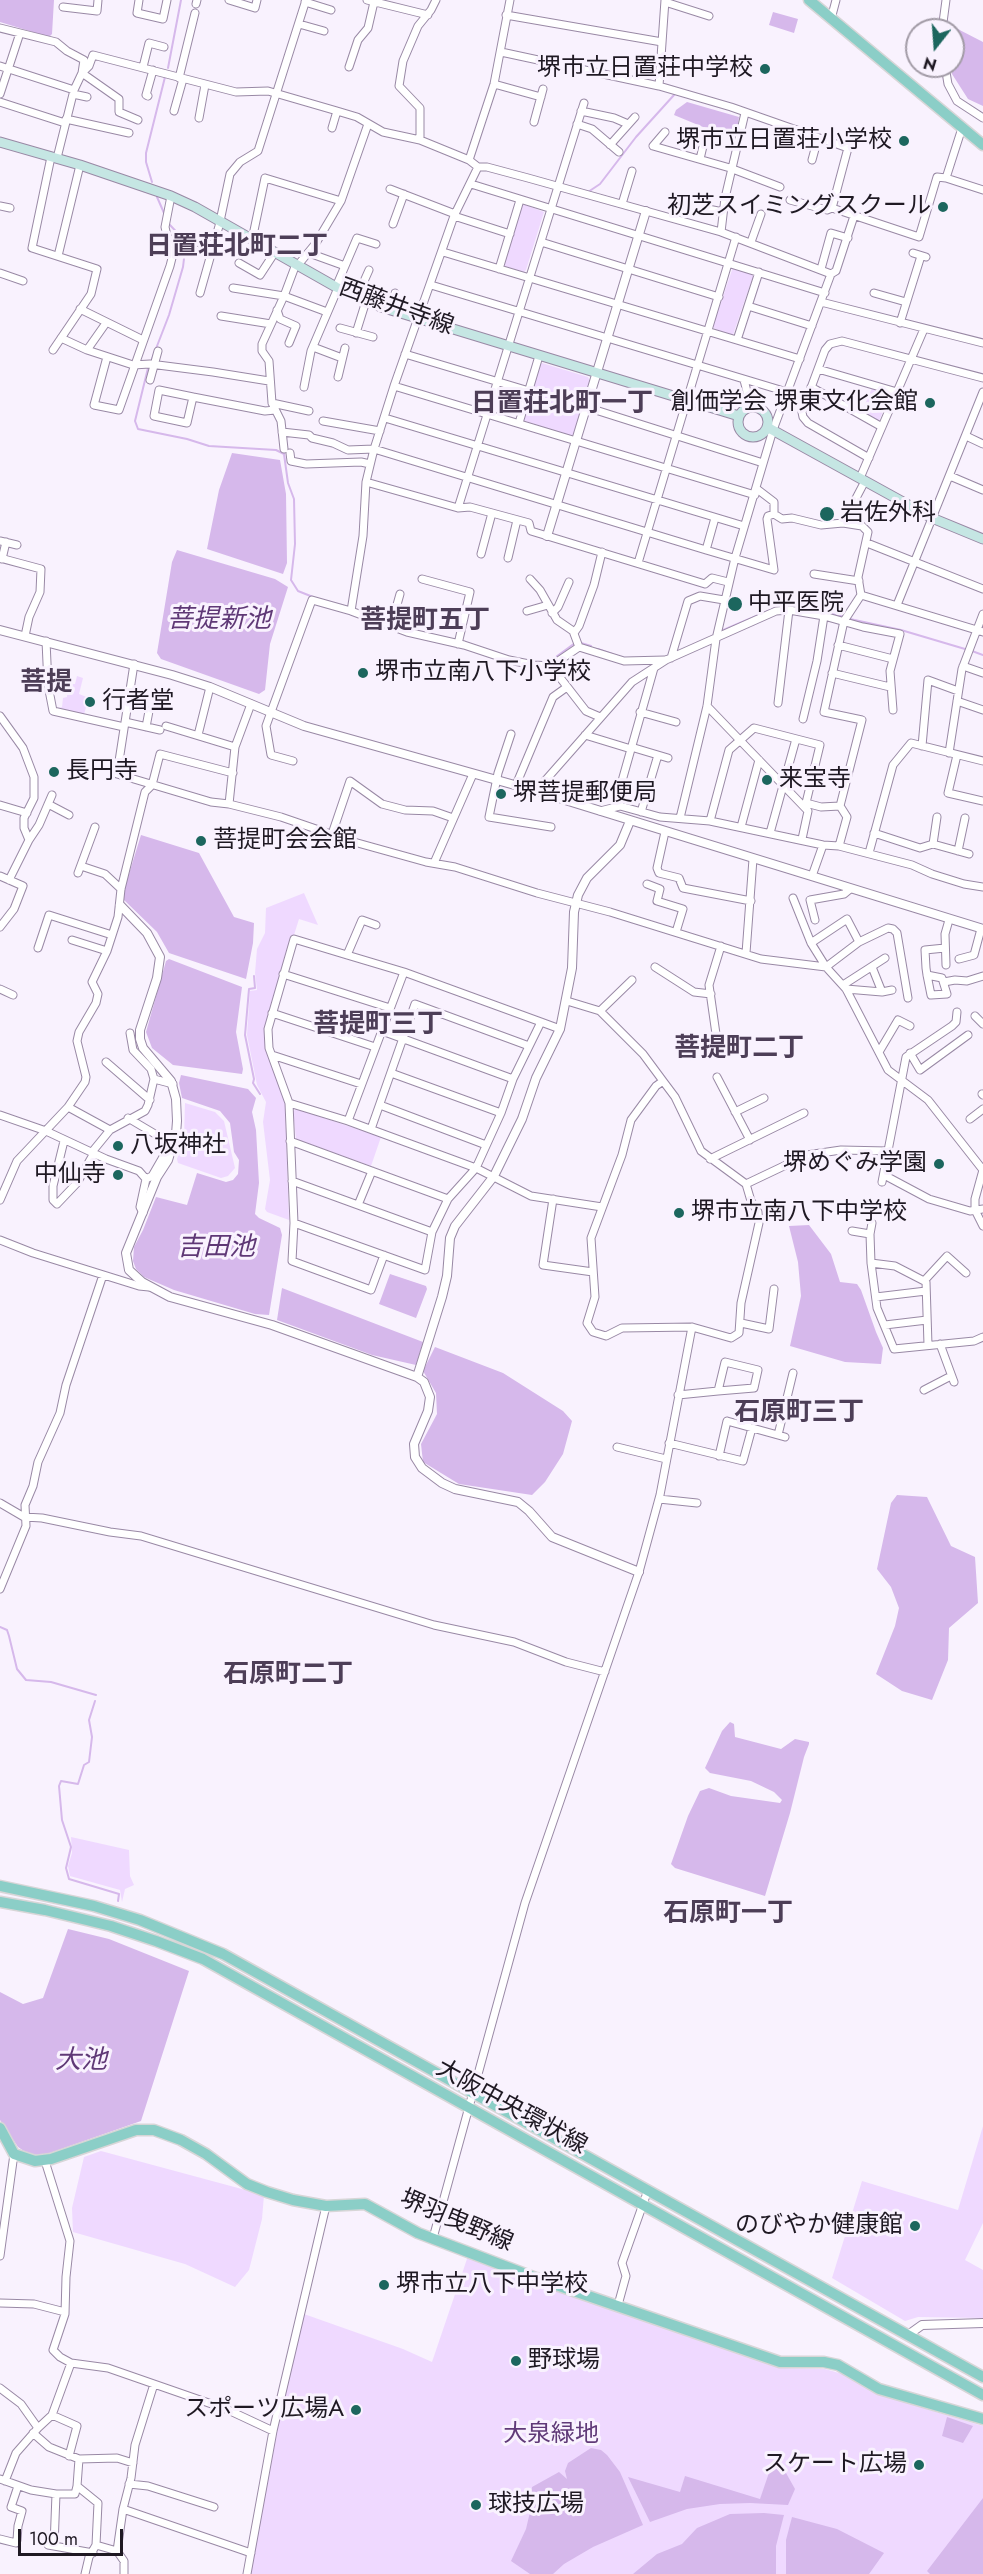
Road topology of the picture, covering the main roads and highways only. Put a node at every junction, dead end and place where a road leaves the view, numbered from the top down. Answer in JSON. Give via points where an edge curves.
{"nodes":[{"id":1,"x":809,"y":0,"type":"edge"},
{"id":2,"x":0,"y":142,"type":"edge"},
{"id":3,"x":983,"y":145,"type":"edge"},
{"id":4,"x":739,"y":416,"type":"junction"},
{"id":5,"x":770,"y":429,"type":"junction"},
{"id":6,"x":983,"y":539,"type":"edge"},
{"id":7,"x":0,"y":1886,"type":"edge"},
{"id":8,"x":0,"y":1902,"type":"edge"},
{"id":9,"x":2,"y":2134,"type":"edge"},
{"id":10,"x":983,"y":2377,"type":"edge"},
{"id":11,"x":983,"y":2395,"type":"edge"},
{"id":12,"x":983,"y":2419,"type":"edge"}],
"edges":[{"from":1,"to":3,"type":"main road"},
{"from":2,"to":4,"type":"main road","name":"西藤井寺線","via":[[171,196],[337,288],[389,310]]},
{"from":4,"to":5,"type":"main road","via":[[751,407],[765,412]]},
{"from":4,"to":5,"type":"main road","via":[[738,425],[747,436],[757,437]]},
{"from":5,"to":6,"type":"main road","via":[[932,518]]},
{"from":7,"to":10,"type":"main road","name":"大阪中央環状線","via":[[129,1916],[224,1954]]},
{"from":8,"to":11,"type":"main road","name":"大阪中央環状線","via":[[111,1926],[203,1959]]},
{"from":9,"to":12,"type":"main road","name":"堺羽曳野線","via":[[14,2154],[45,2161],[117,2135],[154,2130],[206,2154],[247,2184],[293,2200],[326,2206],[364,2204],[403,2226],[536,2278],[780,2362],[824,2362],[838,2366],[879,2389]]}]}
